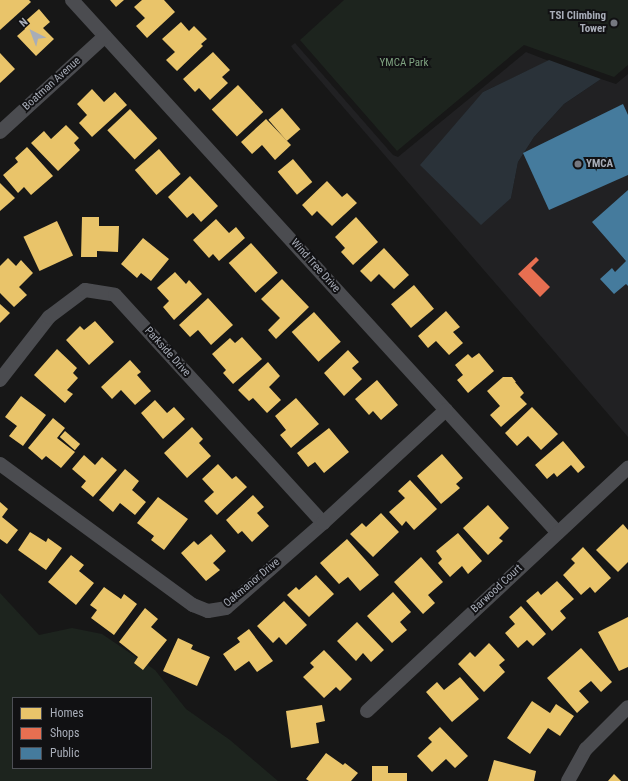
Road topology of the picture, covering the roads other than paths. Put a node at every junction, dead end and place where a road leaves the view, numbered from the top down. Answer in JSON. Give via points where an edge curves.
{"nodes":[{"id":1,"x":72,"y":0,"type":"edge"},
{"id":2,"x":105,"y":36,"type":"junction"},
{"id":3,"x":0,"y":132,"type":"edge"},
{"id":4,"x":0,"y":380,"type":"edge"},
{"id":5,"x":446,"y":410,"type":"junction"},
{"id":6,"x":0,"y":464,"type":"edge"},
{"id":7,"x":628,"y":468,"type":"edge"},
{"id":8,"x":323,"y":523,"type":"junction"},
{"id":9,"x":558,"y":532,"type":"junction"},
{"id":10,"x":628,"y":707,"type":"edge"},
{"id":11,"x":367,"y":711,"type":"dead end"},
{"id":12,"x":568,"y":781,"type":"edge"}],
"edges":[{"from":1,"to":2,"type":"street","name":"Wind Tree Drive"},
{"from":2,"to":3,"type":"street","name":"Boatman Avenue"},
{"from":2,"to":5,"type":"street","name":"Wind Tree Drive"},
{"from":4,"to":8,"type":"street","name":"Parkside Drive","via":[[49,317],[85,290],[115,295]]},
{"from":5,"to":8,"type":"street","name":"Oakmanor Drive"},
{"from":5,"to":9,"type":"street","name":"Wind Tree Drive"},
{"from":6,"to":8,"type":"street","name":"Oakmanor Drive","via":[[193,605],[208,611],[226,608]]},
{"from":7,"to":9,"type":"street","name":"Barwood Court"},
{"from":9,"to":11,"type":"street","name":"Barwood Court"},
{"from":10,"to":12,"type":"street","via":[[586,749]]}]}
